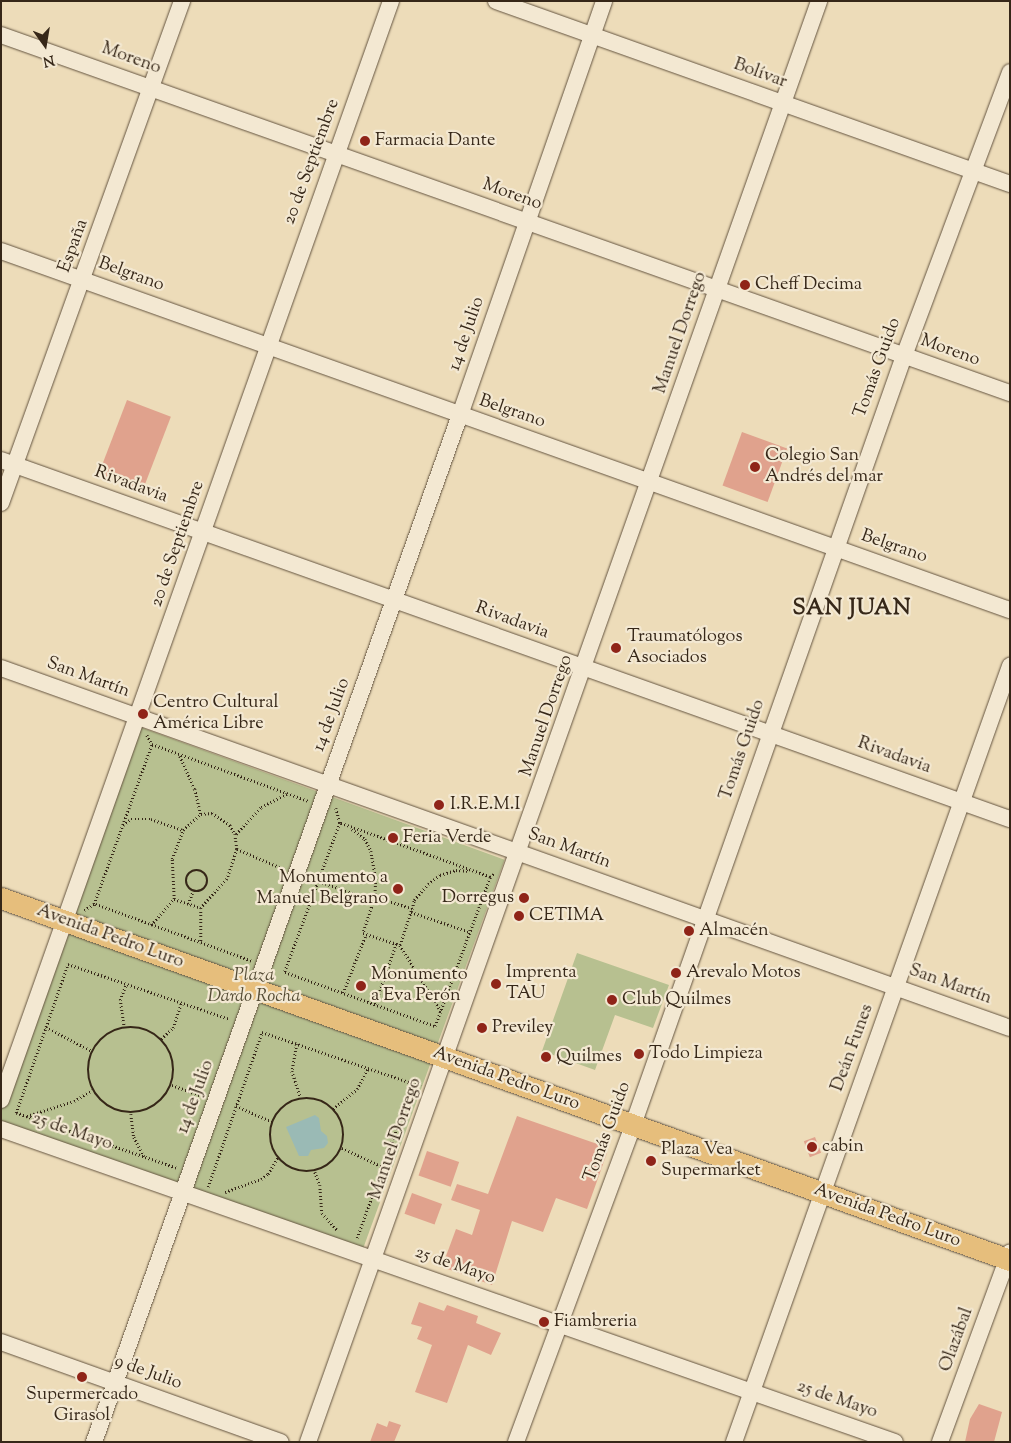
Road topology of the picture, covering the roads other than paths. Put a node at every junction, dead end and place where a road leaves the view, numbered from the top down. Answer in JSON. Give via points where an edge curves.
{"nodes":[{"id":1,"x":182,"y":1,"type":"edge"},
{"id":2,"x":391,"y":1,"type":"edge"},
{"id":3,"x":496,"y":1,"type":"edge"},
{"id":4,"x":604,"y":1,"type":"edge"},
{"id":5,"x":819,"y":1,"type":"edge"},
{"id":6,"x":1,"y":35,"type":"edge"},
{"id":7,"x":592,"y":35,"type":"junction"},
{"id":8,"x":1010,"y":72,"type":"edge"},
{"id":9,"x":151,"y":88,"type":"junction"},
{"id":10,"x":782,"y":103,"type":"junction"},
{"id":11,"x":337,"y":154,"type":"junction"},
{"id":12,"x":972,"y":171,"type":"junction"},
{"id":13,"x":1010,"y":184,"type":"edge"},
{"id":14,"x":528,"y":222,"type":"junction"},
{"id":15,"x":1,"y":251,"type":"edge"},
{"id":16,"x":83,"y":279,"type":"junction"},
{"id":17,"x":717,"y":289,"type":"junction"},
{"id":18,"x":268,"y":347,"type":"junction"},
{"id":19,"x":904,"y":356,"type":"junction"},
{"id":20,"x":1010,"y":393,"type":"edge"},
{"id":21,"x":460,"y":415,"type":"junction"},
{"id":22,"x":8,"y":462,"type":"edge"},
{"id":23,"x":650,"y":482,"type":"junction"},
{"id":24,"x":1,"y":503,"type":"edge"},
{"id":25,"x":203,"y":532,"type":"junction"},
{"id":26,"x":835,"y":548,"type":"junction"},
{"id":27,"x":394,"y":600,"type":"junction"},
{"id":28,"x":1010,"y":610,"type":"edge"},
{"id":29,"x":1010,"y":666,"type":"edge"},
{"id":30,"x":1,"y":668,"type":"edge"},
{"id":31,"x":585,"y":668,"type":"junction"},
{"id":32,"x":138,"y":717,"type":"junction"},
{"id":33,"x":770,"y":734,"type":"junction"},
{"id":34,"x":329,"y":785,"type":"junction"},
{"id":35,"x":962,"y":802,"type":"junction"},
{"id":36,"x":1010,"y":819,"type":"edge"},
{"id":37,"x":520,"y":853,"type":"junction"},
{"id":38,"x":1,"y":898,"type":"edge"},
{"id":39,"x":704,"y":919,"type":"junction"},
{"id":40,"x":65,"y":921,"type":"junction"},
{"id":41,"x":896,"y":987,"type":"junction"},
{"id":42,"x":256,"y":989,"type":"junction"},
{"id":43,"x":1010,"y":1028,"type":"edge"},
{"id":44,"x":446,"y":1058,"type":"junction"},
{"id":45,"x":1,"y":1100,"type":"edge"},
{"id":46,"x":633,"y":1125,"type":"junction"},
{"id":47,"x":1,"y":1129,"type":"edge"},
{"id":48,"x":183,"y":1192,"type":"junction"},
{"id":49,"x":822,"y":1192,"type":"junction"},
{"id":50,"x":1009,"y":1257,"type":"edge"},
{"id":51,"x":374,"y":1260,"type":"junction"},
{"id":52,"x":558,"y":1324,"type":"junction"},
{"id":53,"x":1,"y":1342,"type":"edge"},
{"id":54,"x":115,"y":1383,"type":"junction"},
{"id":55,"x":751,"y":1392,"type":"junction"},
{"id":56,"x":94,"y":1442,"type":"edge"},
{"id":57,"x":281,"y":1442,"type":"edge"},
{"id":58,"x":308,"y":1442,"type":"edge"},
{"id":59,"x":516,"y":1442,"type":"edge"},
{"id":60,"x":734,"y":1442,"type":"edge"},
{"id":61,"x":895,"y":1442,"type":"edge"},
{"id":62,"x":940,"y":1442,"type":"edge"}],
"edges":[{"from":1,"to":9,"type":"street","name":"España"},
{"from":2,"to":11,"type":"street","name":"20 de Septiembre"},
{"from":3,"to":7,"type":"street","name":"Bolívar"},
{"from":4,"to":7,"type":"street","name":"14 de Julio"},
{"from":5,"to":10,"type":"street","name":"Manuel Dorrego"},
{"from":6,"to":9,"type":"street","name":"Moreno"},
{"from":7,"to":10,"type":"street","name":"Bolívar"},
{"from":7,"to":14,"type":"street","name":"14 de Julio"},
{"from":8,"to":12,"type":"street","name":"Tomás Guido"},
{"from":9,"to":11,"type":"street","name":"Moreno"},
{"from":9,"to":16,"type":"street","name":"España"},
{"from":10,"to":12,"type":"street","name":"Bolívar"},
{"from":10,"to":17,"type":"street","name":"Manuel Dorrego"},
{"from":11,"to":14,"type":"street","name":"Moreno"},
{"from":11,"to":18,"type":"street","name":"20 de Septiembre"},
{"from":12,"to":13,"type":"street","name":"Bolívar"},
{"from":12,"to":19,"type":"street","name":"Tomás Guido"},
{"from":14,"to":17,"type":"street","name":"Moreno"},
{"from":14,"to":21,"type":"street","name":"14 de Julio"},
{"from":15,"to":16,"type":"street","name":"Belgrano"},
{"from":16,"to":18,"type":"street","name":"Belgrano"},
{"from":16,"to":22,"type":"street","name":"España"},
{"from":17,"to":19,"type":"street","name":"Moreno"},
{"from":17,"to":23,"type":"street","name":"Manuel Dorrego"},
{"from":18,"to":21,"type":"street","name":"Belgrano"},
{"from":18,"to":25,"type":"street","name":"20 de Septiembre"},
{"from":19,"to":20,"type":"street","name":"Moreno"},
{"from":19,"to":26,"type":"street","name":"Tomás Guido"},
{"from":21,"to":23,"type":"street","name":"Belgrano"},
{"from":21,"to":27,"type":"street","name":"14 de Julio"},
{"from":22,"to":24,"type":"street","name":"España"},
{"from":22,"to":25,"type":"street","name":"Rivadavia"},
{"from":23,"to":26,"type":"street","name":"Belgrano"},
{"from":23,"to":31,"type":"street","name":"Manuel Dorrego"},
{"from":25,"to":27,"type":"street","name":"Rivadavia"},
{"from":25,"to":32,"type":"street","name":"20 de Septiembre"},
{"from":26,"to":28,"type":"street","name":"Belgrano"},
{"from":26,"to":33,"type":"street","name":"Tomás Guido"},
{"from":27,"to":31,"type":"street","name":"Rivadavia"},
{"from":27,"to":34,"type":"street","name":"14 de Julio"},
{"from":29,"to":35,"type":"street","name":"Deán Funes"},
{"from":30,"to":32,"type":"street","name":"San Martín"},
{"from":31,"to":33,"type":"street","name":"Rivadavia"},
{"from":31,"to":37,"type":"street","name":"Manuel Dorrego"},
{"from":32,"to":34,"type":"street","name":"San Martín"},
{"from":32,"to":40,"type":"street","name":"20 de Septiembre"},
{"from":33,"to":35,"type":"street","name":"Rivadavia"},
{"from":33,"to":39,"type":"street","name":"Tomás Guido"},
{"from":34,"to":37,"type":"street","name":"San Martín"},
{"from":34,"to":42,"type":"street","name":"14 de Julio"},
{"from":35,"to":36,"type":"street","name":"Rivadavia"},
{"from":35,"to":41,"type":"street","name":"Deán Funes"},
{"from":37,"to":39,"type":"street","name":"San Martín"},
{"from":37,"to":44,"type":"street","name":"Manuel Dorrego"},
{"from":38,"to":40,"type":"main road","name":"Avenida Pedro Luro"},
{"from":39,"to":41,"type":"street","name":"San Martín"},
{"from":39,"to":46,"type":"street","name":"Tomás Guido"},
{"from":40,"to":42,"type":"main road","name":"Avenida Pedro Luro"},
{"from":40,"to":45,"type":"street","name":"20 de Septiembre"},
{"from":41,"to":43,"type":"street","name":"San Martín"},
{"from":41,"to":49,"type":"street","name":"Deán Funes"},
{"from":42,"to":44,"type":"main road","name":"Avenida Pedro Luro"},
{"from":42,"to":48,"type":"street","name":"14 de Julio"},
{"from":44,"to":46,"type":"main road","name":"Avenida Pedro Luro"},
{"from":44,"to":51,"type":"street","name":"Manuel Dorrego"},
{"from":46,"to":49,"type":"main road","name":"Avenida Pedro Luro"},
{"from":46,"to":52,"type":"street","name":"Tomás Guido"},
{"from":47,"to":48,"type":"street","name":"25 de Mayo"},
{"from":48,"to":51,"type":"street","name":"25 de Mayo"},
{"from":48,"to":54,"type":"street","name":"14 de Julio"},
{"from":49,"to":50,"type":"main road","name":"Avenida Pedro Luro"},
{"from":49,"to":55,"type":"street","name":"Deán Funes"},
{"from":50,"to":62,"type":"street","name":"Olazábal"},
{"from":51,"to":52,"type":"street","name":"25 de Mayo"},
{"from":51,"to":58,"type":"street","name":"Manuel Dorrego"},
{"from":52,"to":55,"type":"street","name":"25 de Mayo"},
{"from":52,"to":59,"type":"street","name":"Tomás Guido"},
{"from":53,"to":54,"type":"street","name":"9 de Julio"},
{"from":54,"to":56,"type":"street","name":"14 de Julio"},
{"from":54,"to":57,"type":"street","name":"9 de Julio"},
{"from":55,"to":60,"type":"street","name":"Deán Funes"},
{"from":55,"to":61,"type":"street","name":"25 de Mayo"}]}
